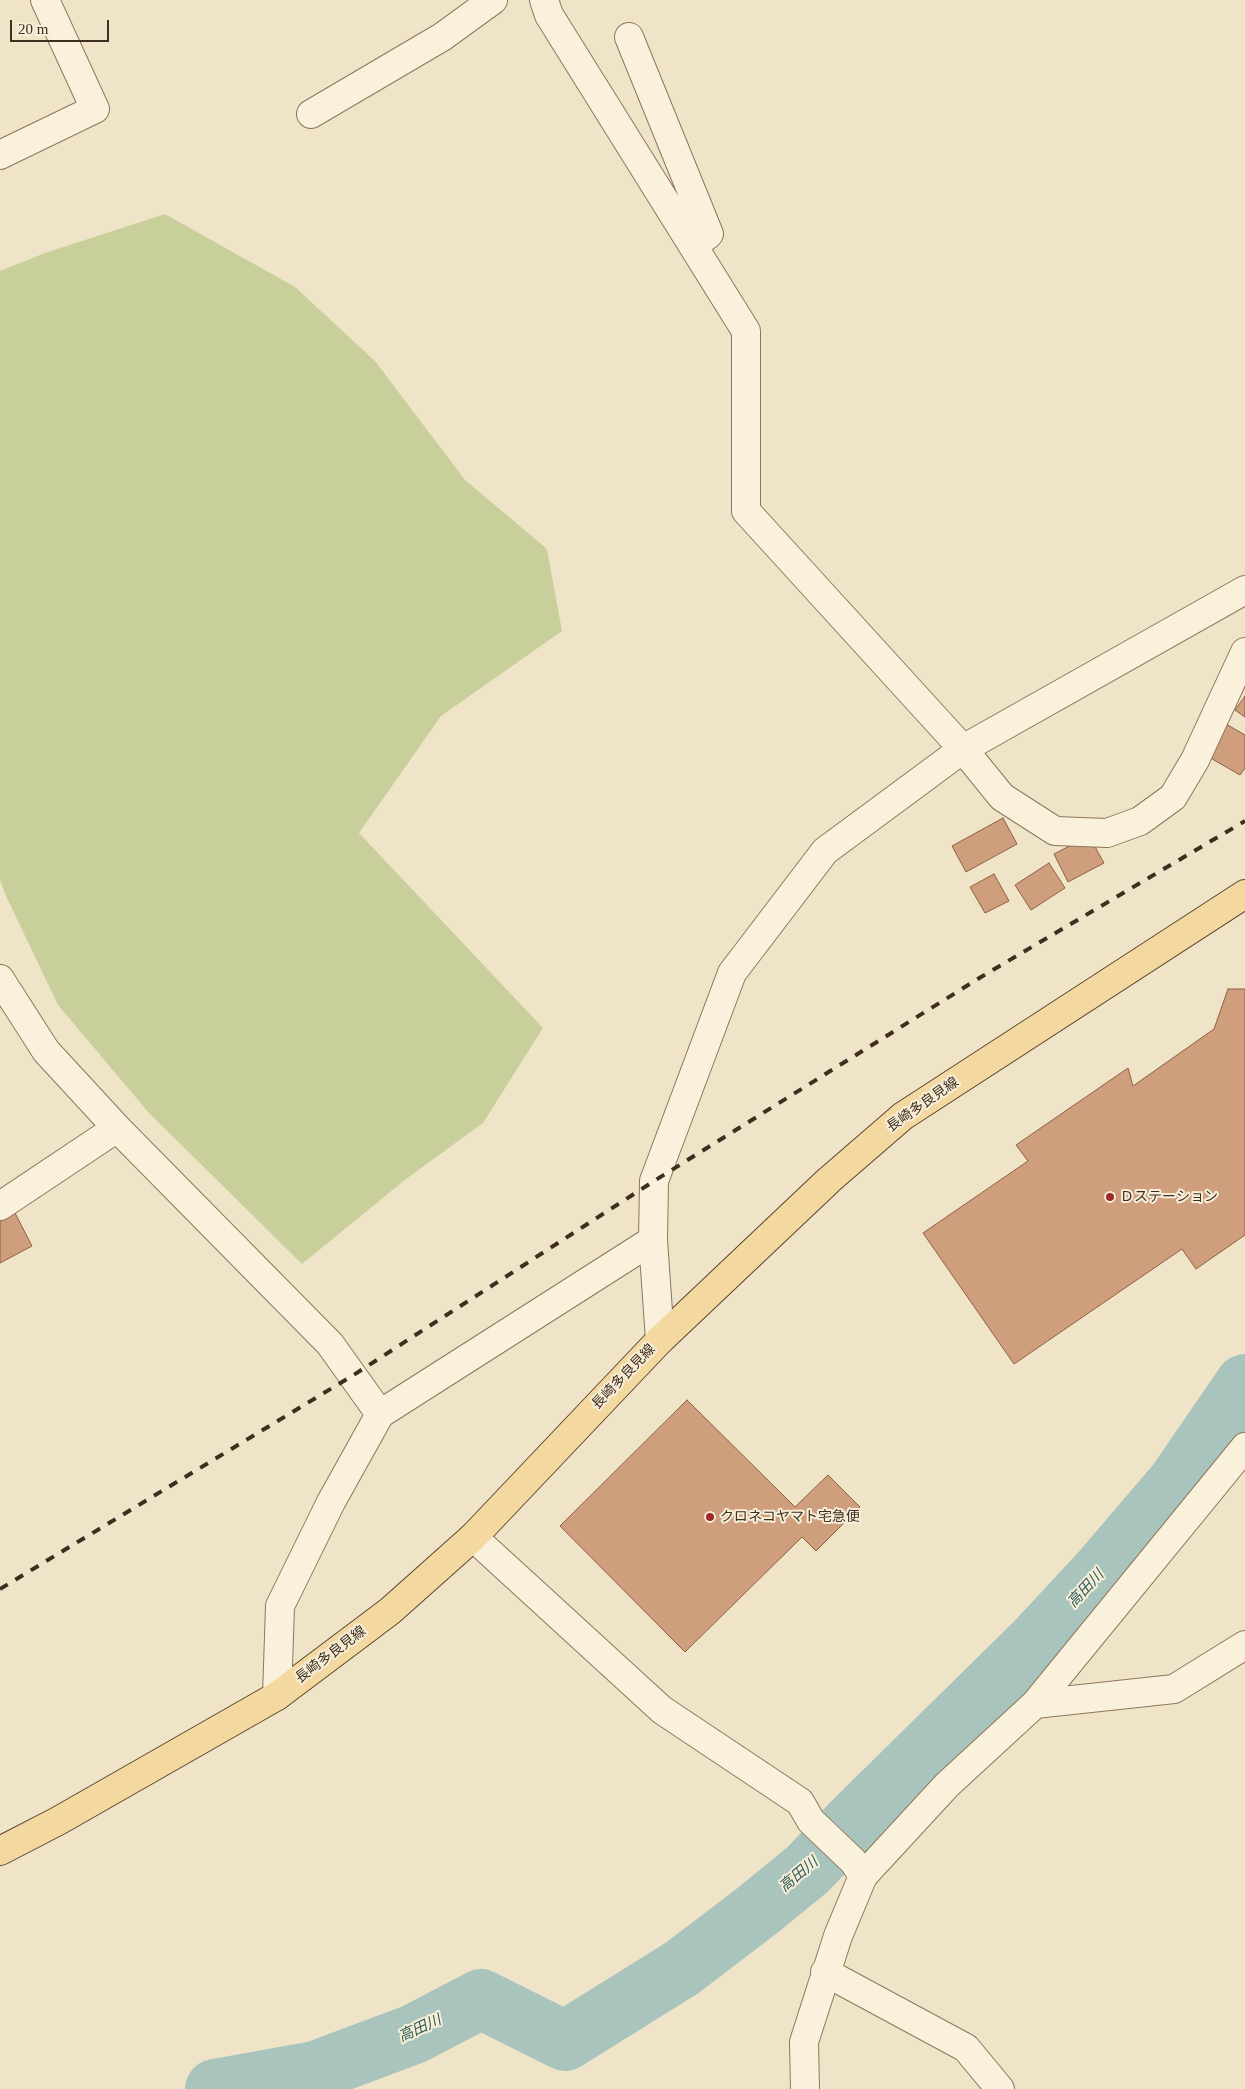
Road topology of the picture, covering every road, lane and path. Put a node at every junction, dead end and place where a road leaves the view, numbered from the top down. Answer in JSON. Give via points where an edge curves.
{"nodes":[{"id":1,"x":45,"y":0,"type":"edge"},
{"id":2,"x":494,"y":0,"type":"edge"},
{"id":3,"x":544,"y":0,"type":"edge"},
{"id":4,"x":629,"y":37,"type":"dead end"},
{"id":5,"x":311,"y":114,"type":"dead end"},
{"id":6,"x":0,"y":155,"type":"edge"},
{"id":7,"x":692,"y":246,"type":"junction"},
{"id":8,"x":1245,"y":590,"type":"edge"},
{"id":9,"x":1245,"y":652,"type":"edge"},
{"id":10,"x":963,"y":750,"type":"junction"},
{"id":11,"x":1243,"y":898,"type":"edge"},
{"id":12,"x":0,"y":979,"type":"edge"},
{"id":13,"x":117,"y":1128,"type":"junction"},
{"id":14,"x":0,"y":1206,"type":"edge"},
{"id":15,"x":654,"y":1240,"type":"junction"},
{"id":16,"x":660,"y":1340,"type":"junction"},
{"id":17,"x":380,"y":1414,"type":"junction"},
{"id":18,"x":1245,"y":1448,"type":"edge"},
{"id":19,"x":473,"y":1536,"type":"junction"},
{"id":20,"x":1245,"y":1645,"type":"edge"},
{"id":21,"x":277,"y":1696,"type":"junction"},
{"id":22,"x":1035,"y":1704,"type":"junction"},
{"id":23,"x":0,"y":1851,"type":"edge"},
{"id":24,"x":858,"y":1869,"type":"junction"},
{"id":25,"x":826,"y":1972,"type":"junction"},
{"id":26,"x":805,"y":2089,"type":"edge"},
{"id":27,"x":1000,"y":2089,"type":"edge"}],
"edges":[{"from":1,"to":6,"type":"street","via":[[95,109]]},
{"from":2,"to":5,"type":"street","via":[[442,37]]},
{"from":3,"to":7,"type":"street","via":[[549,15]]},
{"from":4,"to":7,"type":"street","via":[[709,234]]},
{"from":7,"to":10,"type":"street","via":[[746,331],[746,511]]},
{"from":8,"to":10,"type":"street"},
{"from":9,"to":10,"type":"street","via":[[1195,760],[1173,797],[1140,821],[1107,833],[1055,831],[1002,797]]},
{"from":10,"to":15,"type":"street","via":[[824,851],[732,973],[654,1181]]},
{"from":11,"to":16,"type":"main road","name":"長崎多良見線","via":[[903,1116],[829,1180]]},
{"from":12,"to":13,"type":"street","via":[[46,1050]]},
{"from":13,"to":14,"type":"street"},
{"from":13,"to":17,"type":"street","via":[[330,1344]]},
{"from":15,"to":16,"type":"street"},
{"from":15,"to":17,"type":"street"},
{"from":16,"to":19,"type":"main road","name":"長崎多良見線"},
{"from":17,"to":21,"type":"street","via":[[331,1502],[280,1606]]},
{"from":18,"to":22,"type":"street"},
{"from":19,"to":21,"type":"main road","name":"長崎多良見線","via":[[390,1611]]},
{"from":19,"to":24,"type":"street","via":[[662,1710],[800,1802],[811,1821]]},
{"from":20,"to":22,"type":"street","via":[[1174,1689]]},
{"from":21,"to":23,"type":"main road","name":"長崎多良見線"},
{"from":22,"to":24,"type":"street"},
{"from":24,"to":25,"type":"street"},
{"from":25,"to":26,"type":"street","via":[[804,2042]]},
{"from":25,"to":27,"type":"street","via":[[966,2048]]}]}
